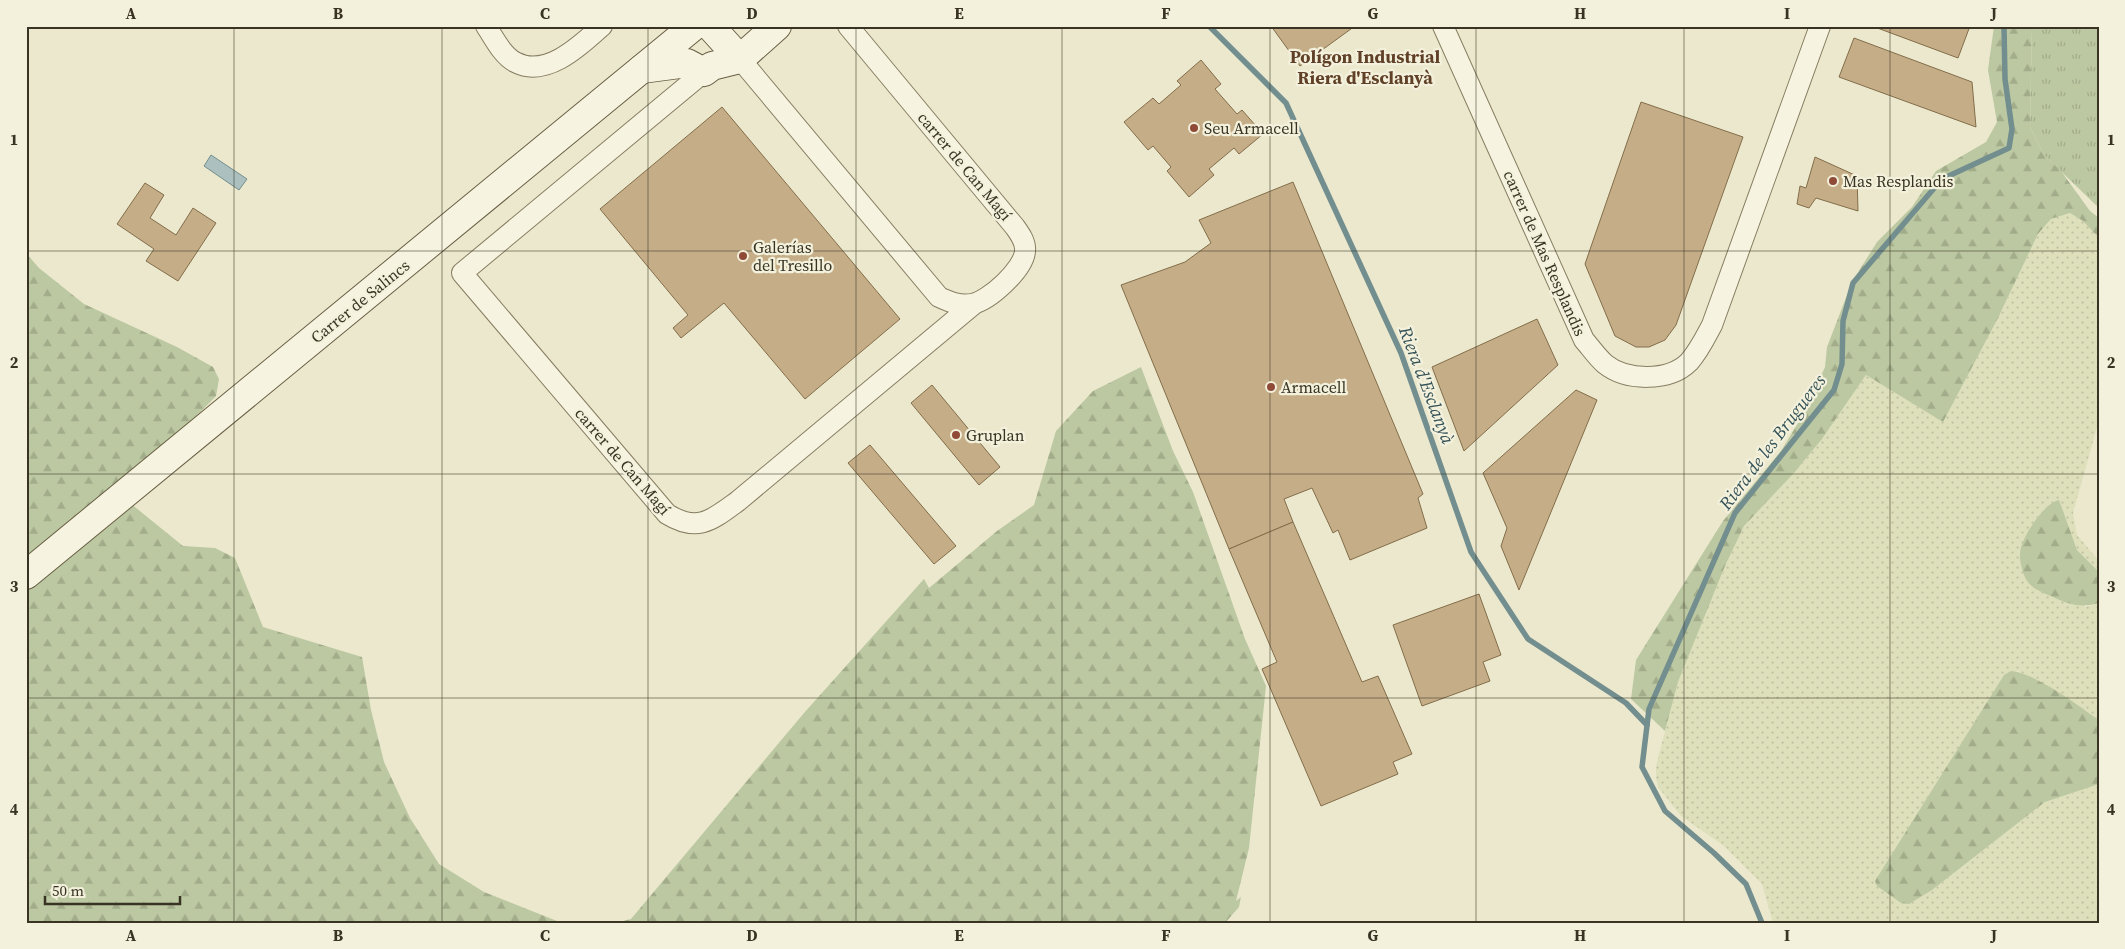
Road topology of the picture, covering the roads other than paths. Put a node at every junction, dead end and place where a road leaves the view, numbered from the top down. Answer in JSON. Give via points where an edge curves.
{"nodes":[{"id":1,"x":486,"y":26,"type":"edge"},
{"id":2,"x":602,"y":26,"type":"edge"},
{"id":3,"x":665,"y":26,"type":"edge"},
{"id":4,"x":694,"y":26,"type":"edge"},
{"id":5,"x":710,"y":26,"type":"edge"},
{"id":6,"x":777,"y":26,"type":"edge"},
{"id":7,"x":848,"y":26,"type":"edge"},
{"id":8,"x":1443,"y":26,"type":"edge"},
{"id":9,"x":1820,"y":26,"type":"edge"},
{"id":10,"x":740,"y":60,"type":"junction"},
{"id":11,"x":646,"y":66,"type":"junction"},
{"id":12,"x":704,"y":72,"type":"junction"},
{"id":13,"x":933,"y":290,"type":"junction"},
{"id":14,"x":974,"y":304,"type":"junction"},
{"id":15,"x":928,"y":340,"type":"junction"},
{"id":16,"x":26,"y":575,"type":"edge"}],
"edges":[{"from":1,"to":2,"type":"street","via":[[504,53],[516,63],[531,66],[548,65]]},
{"from":3,"to":11,"type":"main road"},
{"from":4,"to":11,"type":"main road","name":"Carrer de Salincs"},
{"from":5,"to":10,"type":"main road"},
{"from":6,"to":10,"type":"main road"},
{"from":7,"to":14,"type":"street","name":"carrer de Can Magí","via":[[1016,227],[1024,241],[1025,252],[1017,269],[991,294]]},
{"from":8,"to":9,"type":"street","name":"carrer de Mas Resplandis","via":[[1584,340],[1605,364],[1618,371],[1654,376],[1672,372],[1688,363],[1712,325]]},
{"from":10,"to":12,"type":"main road","via":[[712,66]]},
{"from":10,"to":13,"type":"street","name":"carrer de Can Magí"},
{"from":11,"to":12,"type":"main road","via":[[686,63]]},
{"from":11,"to":16,"type":"main road","name":"Carrer de Salincs"},
{"from":12,"to":15,"type":"street","name":"carrer de Can Magí","via":[[462,273],[667,514],[681,523],[697,524],[712,520],[738,501]]},
{"from":13,"to":14,"type":"street","name":"carrer de Can Magí","via":[[939,297],[956,305]]},
{"from":13,"to":15,"type":"street","name":"carrer de Can Magí","via":[[939,320]]},
{"from":14,"to":15,"type":"street","name":"carrer de Can Magí"}]}
